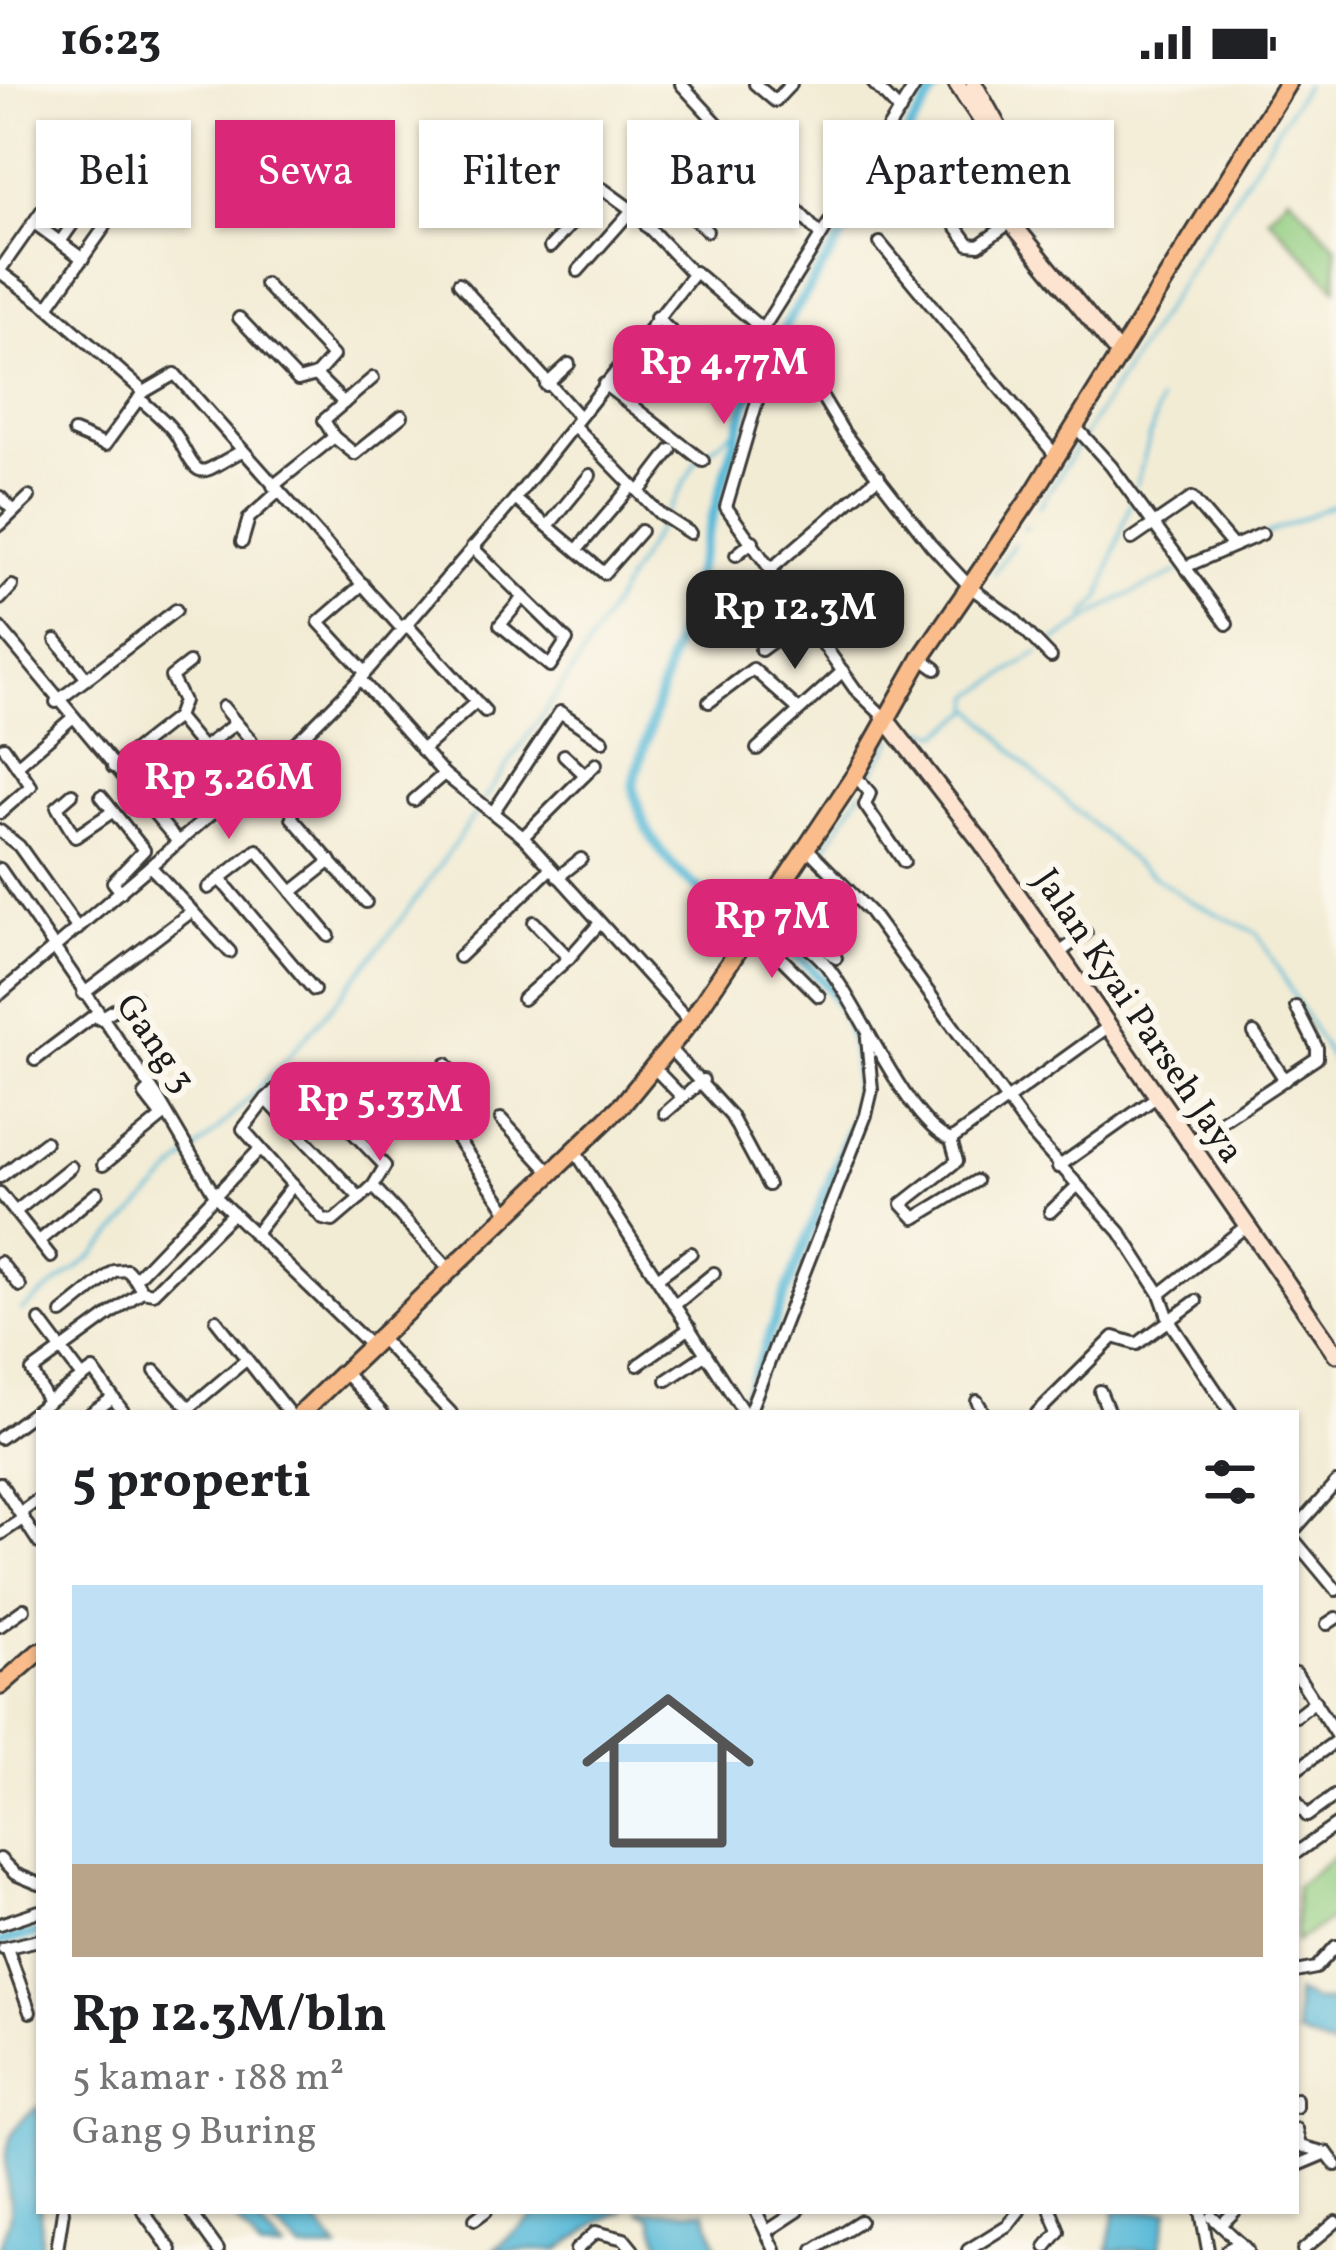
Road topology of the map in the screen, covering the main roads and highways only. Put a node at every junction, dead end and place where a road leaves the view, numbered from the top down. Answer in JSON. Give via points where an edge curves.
{"nodes":[{"id":1,"x":957,"y":84,"type":"edge"},
{"id":2,"x":974,"y":84,"type":"edge"},
{"id":3,"x":1287,"y":84,"type":"edge"},
{"id":4,"x":1121,"y":350,"type":"junction"},
{"id":5,"x":884,"y":717,"type":"junction"},
{"id":6,"x":1336,"y":1354,"type":"edge"},
{"id":7,"x":304,"y":1410,"type":"edge"},
{"id":8,"x":36,"y":1654,"type":"edge"},
{"id":9,"x":2,"y":1682,"type":"edge"}],
"edges":[{"from":1,"to":4,"type":"main road","via":[[984,124],[1011,222]]},
{"from":2,"to":4,"type":"main road","via":[[998,127],[1025,228]]},
{"from":3,"to":4,"type":"main road"},
{"from":4,"to":5,"type":"main road","via":[[1082,432],[1057,456],[930,664]]},
{"from":5,"to":6,"type":"main road","name":"Jalan Kyai Parseh Jaya","via":[[971,828]]},
{"from":5,"to":7,"type":"main road","via":[[861,781],[774,915],[747,936],[655,1069]]},
{"from":8,"to":9,"type":"main road"}]}
